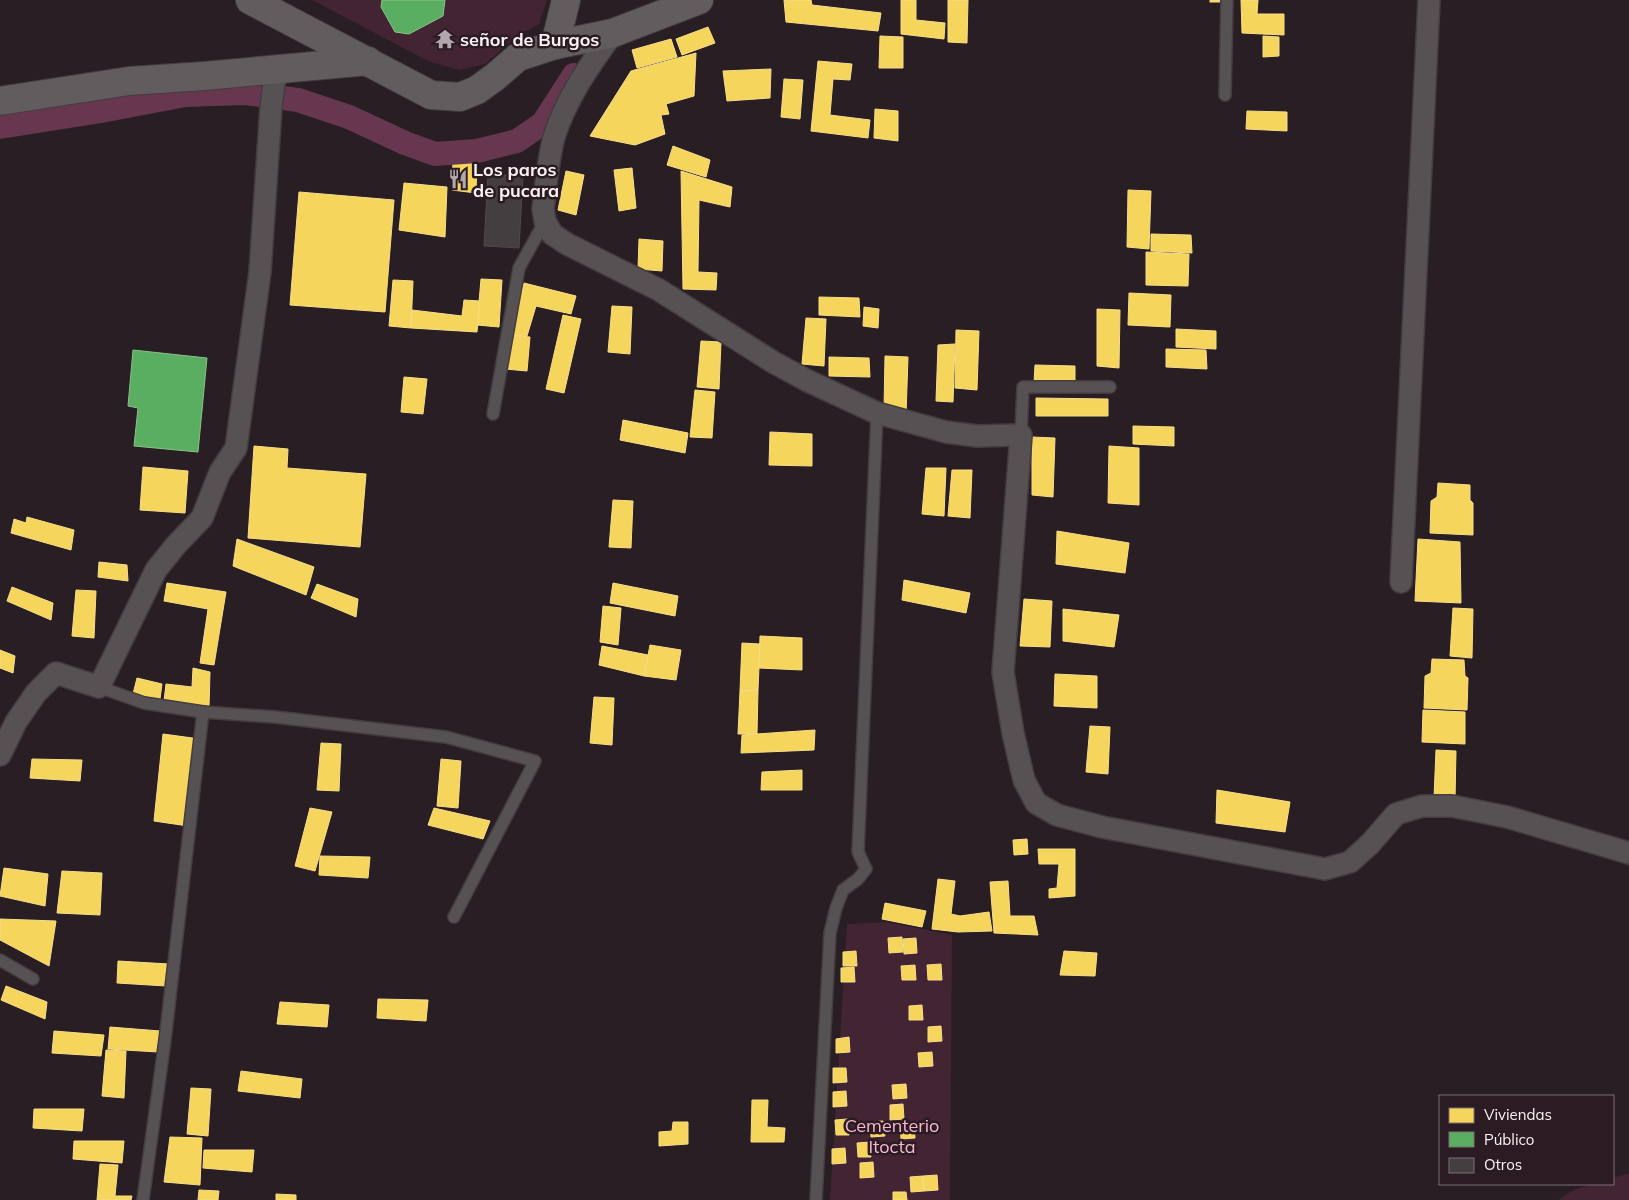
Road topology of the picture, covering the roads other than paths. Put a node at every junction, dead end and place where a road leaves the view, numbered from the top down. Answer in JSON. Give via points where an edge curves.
{"nodes":[{"id":1,"x":250,"y":0,"type":"edge"},
{"id":2,"x":566,"y":0,"type":"edge"},
{"id":3,"x":699,"y":0,"type":"edge"},
{"id":4,"x":1227,"y":0,"type":"edge"},
{"id":5,"x":1430,"y":0,"type":"edge"},
{"id":6,"x":613,"y":33,"type":"junction"},
{"id":7,"x":555,"y":45,"type":"junction"},
{"id":8,"x":368,"y":61,"type":"junction"},
{"id":9,"x":275,"y":76,"type":"junction"},
{"id":10,"x":1225,"y":95,"type":"dead end"},
{"id":11,"x":0,"y":101,"type":"edge"},
{"id":12,"x":545,"y":221,"type":"junction"},
{"id":13,"x":1110,"y":387,"type":"dead end"},
{"id":14,"x":876,"y":413,"type":"junction"},
{"id":15,"x":493,"y":414,"type":"dead end"},
{"id":16,"x":1020,"y":435,"type":"junction"},
{"id":17,"x":1401,"y":582,"type":"dead end"},
{"id":18,"x":99,"y":687,"type":"junction"},
{"id":19,"x":203,"y":712,"type":"junction"},
{"id":20,"x":0,"y":755,"type":"edge"},
{"id":21,"x":1629,"y":853,"type":"edge"},
{"id":22,"x":454,"y":917,"type":"dead end"},
{"id":23,"x":0,"y":960,"type":"edge"},
{"id":24,"x":33,"y":979,"type":"dead end"},
{"id":25,"x":143,"y":1200,"type":"edge"},
{"id":26,"x":816,"y":1200,"type":"edge"}],
"edges":[{"from":1,"to":8,"type":"main road"},
{"from":2,"to":7,"type":"main road"},
{"from":3,"to":6,"type":"main road"},
{"from":4,"to":10,"type":"lane"},
{"from":5,"to":17,"type":"street"},
{"from":6,"to":7,"type":"main road"},
{"from":6,"to":12,"type":"street","via":[[563,112],[549,164],[543,209]]},
{"from":7,"to":8,"type":"main road","via":[[518,57],[477,90],[460,97],[431,94]]},
{"from":8,"to":9,"type":"main road"},
{"from":9,"to":11,"type":"main road","via":[[129,81]]},
{"from":9,"to":18,"type":"street","via":[[260,272],[236,448],[220,472],[202,518],[156,570]]},
{"from":12,"to":14,"type":"street","via":[[552,234],[567,244],[659,290],[781,366]]},
{"from":12,"to":15,"type":"lane","via":[[520,268]]},
{"from":13,"to":16,"type":"lane","via":[[1023,387]]},
{"from":14,"to":16,"type":"street","via":[[946,432],[977,436]]},
{"from":14,"to":26,"type":"lane","via":[[858,852],[866,869],[843,890],[830,933]]},
{"from":16,"to":21,"type":"street","via":[[1003,672],[1024,780],[1036,803],[1057,815],[1102,827],[1325,870],[1350,862],[1396,814],[1422,806],[1452,806],[1507,817]]},
{"from":18,"to":19,"type":"lane","via":[[144,703]]},
{"from":18,"to":20,"type":"street","via":[[56,673],[36,693],[16,722]]},
{"from":19,"to":22,"type":"lane","via":[[446,737],[535,761]]},
{"from":19,"to":25,"type":"lane"},
{"from":23,"to":24,"type":"lane"}]}
